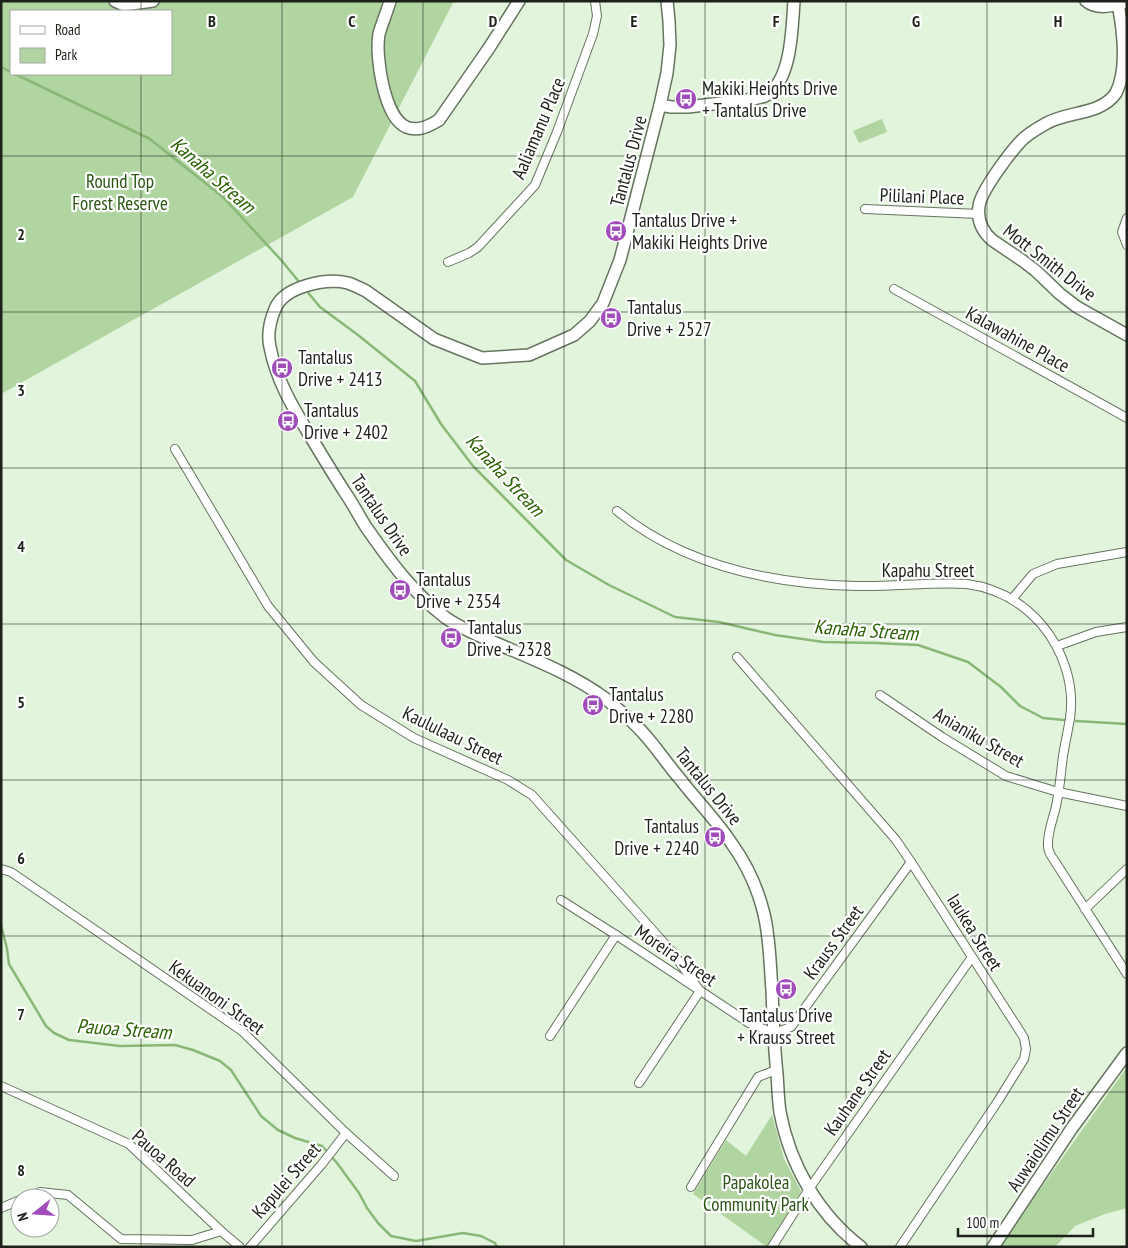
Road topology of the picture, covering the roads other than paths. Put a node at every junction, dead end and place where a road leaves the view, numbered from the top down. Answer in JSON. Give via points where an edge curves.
{"nodes":[{"id":1,"x":115,"y":1,"type":"edge"},
{"id":2,"x":153,"y":1,"type":"edge"},
{"id":3,"x":390,"y":1,"type":"edge"},
{"id":4,"x":519,"y":1,"type":"edge"},
{"id":5,"x":595,"y":1,"type":"edge"},
{"id":6,"x":667,"y":1,"type":"edge"},
{"id":7,"x":794,"y":1,"type":"edge"},
{"id":8,"x":1086,"y":1,"type":"edge"},
{"id":9,"x":1123,"y":3,"type":"edge"},
{"id":10,"x":660,"y":104,"type":"junction"},
{"id":11,"x":864,"y":209,"type":"dead end"},
{"id":12,"x":979,"y":214,"type":"junction"},
{"id":13,"x":1127,"y":218,"type":"edge"},
{"id":14,"x":1127,"y":245,"type":"edge"},
{"id":15,"x":448,"y":262,"type":"dead end"},
{"id":16,"x":894,"y":289,"type":"dead end"},
{"id":17,"x":1127,"y":334,"type":"edge"},
{"id":18,"x":1127,"y":418,"type":"edge"},
{"id":19,"x":175,"y":449,"type":"dead end"},
{"id":20,"x":617,"y":511,"type":"dead end"},
{"id":21,"x":1127,"y":552,"type":"edge"},
{"id":22,"x":1012,"y":598,"type":"junction"},
{"id":23,"x":1127,"y":628,"type":"edge"},
{"id":24,"x":1056,"y":646,"type":"junction"},
{"id":25,"x":738,"y":657,"type":"dead end"},
{"id":26,"x":880,"y":695,"type":"dead end"},
{"id":27,"x":1058,"y":792,"type":"junction"},
{"id":28,"x":1127,"y":806,"type":"edge"},
{"id":29,"x":911,"y":862,"type":"junction"},
{"id":30,"x":1,"y":869,"type":"edge"},
{"id":31,"x":1127,"y":869,"type":"edge"},
{"id":32,"x":561,"y":900,"type":"dead end"},
{"id":33,"x":1085,"y":909,"type":"junction"},
{"id":34,"x":616,"y":935,"type":"junction"},
{"id":35,"x":972,"y":957,"type":"junction"},
{"id":36,"x":1127,"y":974,"type":"edge"},
{"id":37,"x":700,"y":990,"type":"junction"},
{"id":38,"x":774,"y":1034,"type":"junction"},
{"id":39,"x":550,"y":1036,"type":"dead end"},
{"id":40,"x":1127,"y":1053,"type":"edge"},
{"id":41,"x":776,"y":1070,"type":"junction"},
{"id":42,"x":639,"y":1083,"type":"dead end"},
{"id":43,"x":1,"y":1086,"type":"edge"},
{"id":44,"x":346,"y":1134,"type":"junction"},
{"id":45,"x":394,"y":1176,"type":"dead end"},
{"id":46,"x":691,"y":1186,"type":"dead end"},
{"id":47,"x":809,"y":1188,"type":"junction"},
{"id":48,"x":60,"y":1194,"type":"edge"},
{"id":49,"x":221,"y":1231,"type":"junction"},
{"id":50,"x":240,"y":1247,"type":"edge"},
{"id":51,"x":250,"y":1247,"type":"edge"},
{"id":52,"x":772,"y":1247,"type":"edge"},
{"id":53,"x":861,"y":1247,"type":"edge"},
{"id":54,"x":900,"y":1247,"type":"edge"},
{"id":55,"x":993,"y":1247,"type":"edge"}],
"edges":[{"from":1,"to":2,"type":"street","via":[[124,5]]},
{"from":3,"to":4,"type":"street","via":[[379,35],[378,56],[383,90],[398,120],[407,127],[418,129],[438,120]]},
{"from":5,"to":15,"type":"street","name":"Aaliamanu Place","via":[[597,16],[593,34],[535,184],[478,247]]},
{"from":6,"to":10,"type":"street","name":"Tantalus Drive","via":[[670,44]]},
{"from":7,"to":10,"type":"street","via":[[790,50],[782,74],[771,92],[754,99],[688,107]]},
{"from":8,"to":9,"type":"street","via":[[1098,7]]},
{"from":9,"to":12,"type":"street","via":[[1125,59],[1122,80],[1116,92],[1096,108],[1054,120],[1020,142],[985,191]]},
{"from":10,"to":38,"type":"street","name":"Tantalus Drive","via":[[620,260],[603,303],[574,335],[529,355],[482,358],[434,339],[357,286],[329,281],[303,287],[277,303],[269,325],[269,344],[277,373],[292,406],[376,541],[416,591],[457,625],[577,680],[605,699],[644,734],[735,847],[755,886],[763,912]]},
{"from":11,"to":12,"type":"street","name":"Pililani Place"},
{"from":12,"to":17,"type":"street","name":"Mott Smith Drive","via":[[981,226],[992,240],[1024,261],[1076,307]]},
{"from":13,"to":14,"type":"street","via":[[1122,232]]},
{"from":16,"to":18,"type":"street","name":"Kalawahine Place"},
{"from":19,"to":37,"type":"street","name":"Kaululaau Street","via":[[268,606],[314,662],[361,705],[414,738],[508,780],[532,795],[673,953]]},
{"from":20,"to":22,"type":"street","name":"Kapahu Street","via":[[674,547],[728,569],[762,577],[856,586],[967,584]]},
{"from":21,"to":22,"type":"street","via":[[1057,564],[1033,574]]},
{"from":22,"to":24,"type":"street","name":"Kapahu Street","via":[[1039,622]]},
{"from":23,"to":24,"type":"street","via":[[1096,632]]},
{"from":24,"to":27,"type":"street","name":"Kapahu Street","via":[[1070,686],[1071,708]]},
{"from":25,"to":29,"type":"street","name":"Iaukea Street","via":[[890,833]]},
{"from":26,"to":27,"type":"street","name":"Anianiku Street","via":[[1006,776]]},
{"from":27,"to":28,"type":"street","name":"Anianiku Street"},
{"from":27,"to":33,"type":"street","name":"Kapahu Street","via":[[1048,848]]},
{"from":29,"to":35,"type":"street","name":"Iaukea Street"},
{"from":29,"to":38,"type":"street","name":"Krauss Street","via":[[791,1026]]},
{"from":30,"to":44,"type":"street","name":"Kekuanoni Street","via":[[11,872],[242,1031]]},
{"from":31,"to":33,"type":"street"},
{"from":32,"to":34,"type":"street","name":"Moreira Street"},
{"from":33,"to":36,"type":"street","name":"Kapahu Street"},
{"from":34,"to":37,"type":"street","name":"Moreira Street"},
{"from":34,"to":39,"type":"street"},
{"from":35,"to":47,"type":"street","name":"Kauhane Street"},
{"from":35,"to":54,"type":"street","name":"Iaukea Street","via":[[1024,1038],[1026,1054]]},
{"from":37,"to":38,"type":"street","name":"Moreira Street","via":[[749,1023]]},
{"from":37,"to":42,"type":"street"},
{"from":38,"to":41,"type":"street","name":"Tantalus Drive"},
{"from":40,"to":55,"type":"street","name":"Auwaiolimu Street","via":[[1072,1128]]},
{"from":41,"to":46,"type":"street","via":[[758,1077]]},
{"from":41,"to":47,"type":"street","name":"Tantalus Drive","via":[[785,1132]]},
{"from":43,"to":49,"type":"street","name":"Pauoa Road","via":[[129,1144]]},
{"from":44,"to":45,"type":"street","name":"Kekuanoni Street"},
{"from":44,"to":51,"type":"street","name":"Kapulei Street"},
{"from":47,"to":52,"type":"street","name":"Kauhane Street"},
{"from":47,"to":53,"type":"street","name":"Tantalus Drive","via":[[826,1213]]},
{"from":48,"to":49,"type":"street","via":[[68,1195],[120,1239],[192,1240]]},
{"from":49,"to":50,"type":"street","name":"Pauoa Road"}]}
